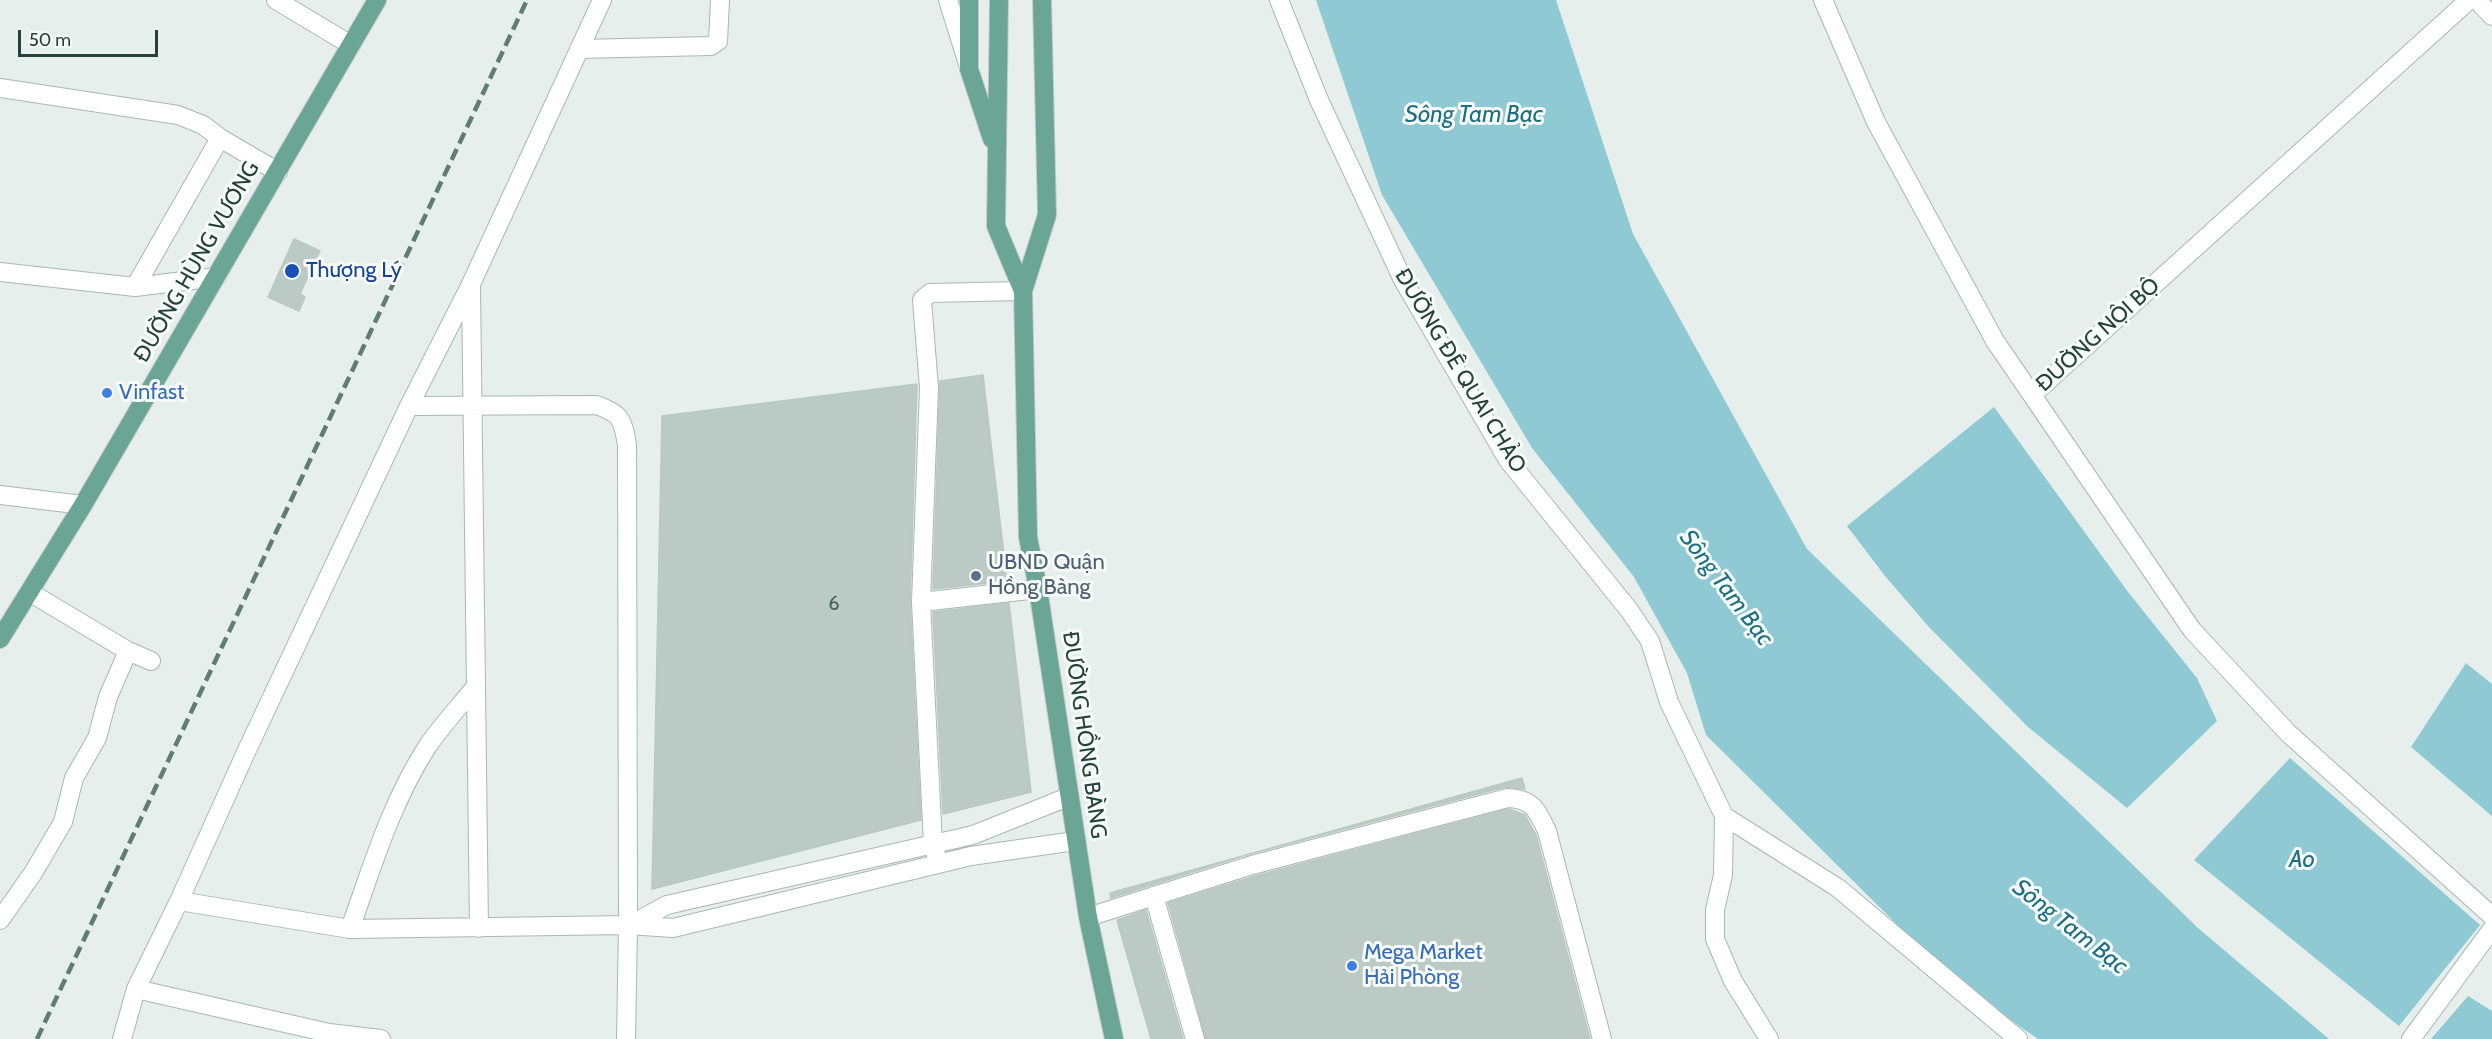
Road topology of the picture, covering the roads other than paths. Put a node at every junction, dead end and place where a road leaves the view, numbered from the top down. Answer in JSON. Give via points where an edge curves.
{"nodes":[{"id":1,"x":276,"y":0,"type":"edge"},
{"id":2,"x":377,"y":0,"type":"edge"},
{"id":3,"x":602,"y":0,"type":"edge"},
{"id":4,"x":720,"y":0,"type":"edge"},
{"id":5,"x":948,"y":0,"type":"edge"},
{"id":6,"x":969,"y":0,"type":"edge"},
{"id":7,"x":999,"y":0,"type":"edge"},
{"id":8,"x":1042,"y":0,"type":"edge"},
{"id":9,"x":1279,"y":0,"type":"edge"},
{"id":10,"x":1823,"y":0,"type":"edge"},
{"id":11,"x":2469,"y":0,"type":"edge"},
{"id":12,"x":2476,"y":0,"type":"edge"},
{"id":13,"x":2492,"y":16,"type":"edge"},
{"id":14,"x":351,"y":45,"type":"junction"},
{"id":15,"x":579,"y":49,"type":"junction"},
{"id":16,"x":969,"y":69,"type":"junction"},
{"id":17,"x":0,"y":88,"type":"edge"},
{"id":18,"x":219,"y":138,"type":"junction"},
{"id":19,"x":996,"y":152,"type":"junction"},
{"id":20,"x":278,"y":172,"type":"junction"},
{"id":21,"x":0,"y":272,"type":"edge"},
{"id":22,"x":216,"y":277,"type":"junction"},
{"id":23,"x":471,"y":284,"type":"junction"},
{"id":24,"x":135,"y":287,"type":"junction"},
{"id":25,"x":1023,"y":291,"type":"junction"},
{"id":26,"x":2032,"y":395,"type":"junction"},
{"id":27,"x":472,"y":405,"type":"junction"},
{"id":28,"x":409,"y":406,"type":"junction"},
{"id":29,"x":0,"y":495,"type":"edge"},
{"id":30,"x":83,"y":505,"type":"junction"},
{"id":31,"x":1038,"y":589,"type":"junction"},
{"id":32,"x":31,"y":593,"type":"junction"},
{"id":33,"x":921,"y":603,"type":"junction"},
{"id":34,"x":0,"y":639,"type":"edge"},
{"id":35,"x":128,"y":651,"type":"junction"},
{"id":36,"x":151,"y":661,"type":"dead end"},
{"id":37,"x":476,"y":686,"type":"junction"},
{"id":38,"x":1068,"y":797,"type":"junction"},
{"id":39,"x":1724,"y":816,"type":"junction"},
{"id":40,"x":1075,"y":841,"type":"junction"},
{"id":41,"x":933,"y":845,"type":"junction"},
{"id":42,"x":939,"y":864,"type":"junction"},
{"id":43,"x":1154,"y":897,"type":"junction"},
{"id":44,"x":179,"y":902,"type":"junction"},
{"id":45,"x":2492,"y":916,"type":"edge"},
{"id":46,"x":1088,"y":917,"type":"junction"},
{"id":47,"x":0,"y":920,"type":"edge"},
{"id":48,"x":628,"y":926,"type":"junction"},
{"id":49,"x":479,"y":928,"type":"junction"},
{"id":50,"x":350,"y":929,"type":"junction"},
{"id":51,"x":2492,"y":929,"type":"edge"},
{"id":52,"x":136,"y":989,"type":"junction"},
{"id":53,"x":122,"y":1039,"type":"edge"},
{"id":54,"x":381,"y":1039,"type":"edge"},
{"id":55,"x":626,"y":1039,"type":"edge"},
{"id":56,"x":1114,"y":1039,"type":"edge"},
{"id":57,"x":1195,"y":1039,"type":"edge"},
{"id":58,"x":1602,"y":1039,"type":"edge"},
{"id":59,"x":1769,"y":1039,"type":"edge"},
{"id":60,"x":2018,"y":1039,"type":"edge"},
{"id":61,"x":2411,"y":1039,"type":"edge"}],
"edges":[{"from":1,"to":14,"type":"street"},
{"from":2,"to":14,"type":"main road","name":"ĐƯỜNG HÙNG VƯƠNG"},
{"from":3,"to":15,"type":"street"},
{"from":4,"to":15,"type":"street","via":[[718,41],[711,46]]},
{"from":5,"to":16,"type":"street"},
{"from":6,"to":16,"type":"main road"},
{"from":7,"to":19,"type":"main road","name":"ĐƯỜNG HỒNG BÀNG"},
{"from":8,"to":25,"type":"main road","name":"ĐƯỜNG HỒNG BÀNG","via":[[1047,215]]},
{"from":9,"to":39,"type":"street","name":"ĐƯỜNG ĐÊ QUAI CHẢO","via":[[1319,100],[1403,280],[1508,460],[1629,610],[1650,642],[1669,702]]},
{"from":10,"to":26,"type":"street","name":"ĐƯỜNG NỘI BỘ","via":[[1876,122],[1995,341]]},
{"from":11,"to":26,"type":"street","name":"ĐƯỜNG NỘI BỘ"},
{"from":12,"to":13,"type":"street"},
{"from":14,"to":20,"type":"main road","name":"ĐƯỜNG HÙNG VƯƠNG"},
{"from":15,"to":23,"type":"street"},
{"from":16,"to":19,"type":"main road"},
{"from":17,"to":18,"type":"street","via":[[178,115],[202,125]]},
{"from":18,"to":20,"type":"street"},
{"from":18,"to":24,"type":"street"},
{"from":19,"to":25,"type":"main road","name":"ĐƯỜNG HỒNG BÀNG","via":[[996,226]]},
{"from":20,"to":22,"type":"main road","name":"ĐƯỜNG HÙNG VƯƠNG"},
{"from":21,"to":24,"type":"street"},
{"from":22,"to":24,"type":"street"},
{"from":22,"to":30,"type":"main road","name":"ĐƯỜNG HÙNG VƯƠNG"},
{"from":23,"to":27,"type":"street"},
{"from":23,"to":28,"type":"street"},
{"from":25,"to":31,"type":"main road","name":"ĐƯỜNG HỒNG BÀNG","via":[[1028,537]]},
{"from":25,"to":33,"type":"street","via":[[930,293],[922,300],[929,388]]},
{"from":26,"to":45,"type":"street","via":[[2192,630],[2288,733]]},
{"from":27,"to":28,"type":"street"},
{"from":27,"to":37,"type":"street"},
{"from":27,"to":48,"type":"street","via":[[596,405],[614,411],[623,424],[627,444]]},
{"from":28,"to":44,"type":"street"},
{"from":29,"to":30,"type":"street"},
{"from":30,"to":32,"type":"main road","name":"ĐƯỜNG HÙNG VƯƠNG"},
{"from":31,"to":33,"type":"street"},
{"from":31,"to":38,"type":"main road","name":"ĐƯỜNG HỒNG BÀNG"},
{"from":32,"to":34,"type":"main road","name":"ĐƯỜNG HÙNG VƯƠNG"},
{"from":32,"to":35,"type":"street"},
{"from":33,"to":41,"type":"street"},
{"from":35,"to":36,"type":"street"},
{"from":35,"to":47,"type":"street","via":[[108,697],[97,738],[74,778],[63,822]]},
{"from":37,"to":49,"type":"street"},
{"from":37,"to":50,"type":"street","via":[[428,746],[407,781],[389,819]]},
{"from":38,"to":40,"type":"main road","name":"ĐƯỜNG HỒNG BÀNG"},
{"from":38,"to":41,"type":"street","via":[[974,835]]},
{"from":39,"to":59,"type":"street","name":"ĐƯỜNG ĐÊ QUAI CHẢO","via":[[1723,875],[1715,910],[1715,939],[1733,981]]},
{"from":39,"to":60,"type":"street","via":[[1838,888]]},
{"from":40,"to":42,"type":"street"},
{"from":40,"to":46,"type":"main road","name":"ĐƯỜNG HỒNG BÀNG"},
{"from":41,"to":42,"type":"street"},
{"from":41,"to":48,"type":"street","via":[[668,905]]},
{"from":42,"to":48,"type":"street","via":[[674,928]]},
{"from":43,"to":46,"type":"street"},
{"from":43,"to":57,"type":"street"},
{"from":43,"to":58,"type":"street","via":[[1251,865],[1508,798],[1522,798],[1534,807],[1547,831]]},
{"from":44,"to":50,"type":"street"},
{"from":44,"to":52,"type":"street"},
{"from":46,"to":56,"type":"main road","name":"ĐƯỜNG HỒNG BÀNG"},
{"from":48,"to":49,"type":"street"},
{"from":48,"to":55,"type":"street"},
{"from":49,"to":50,"type":"street"},
{"from":51,"to":61,"type":"street"},
{"from":52,"to":53,"type":"street"},
{"from":52,"to":54,"type":"street","via":[[329,1033]]}]}
